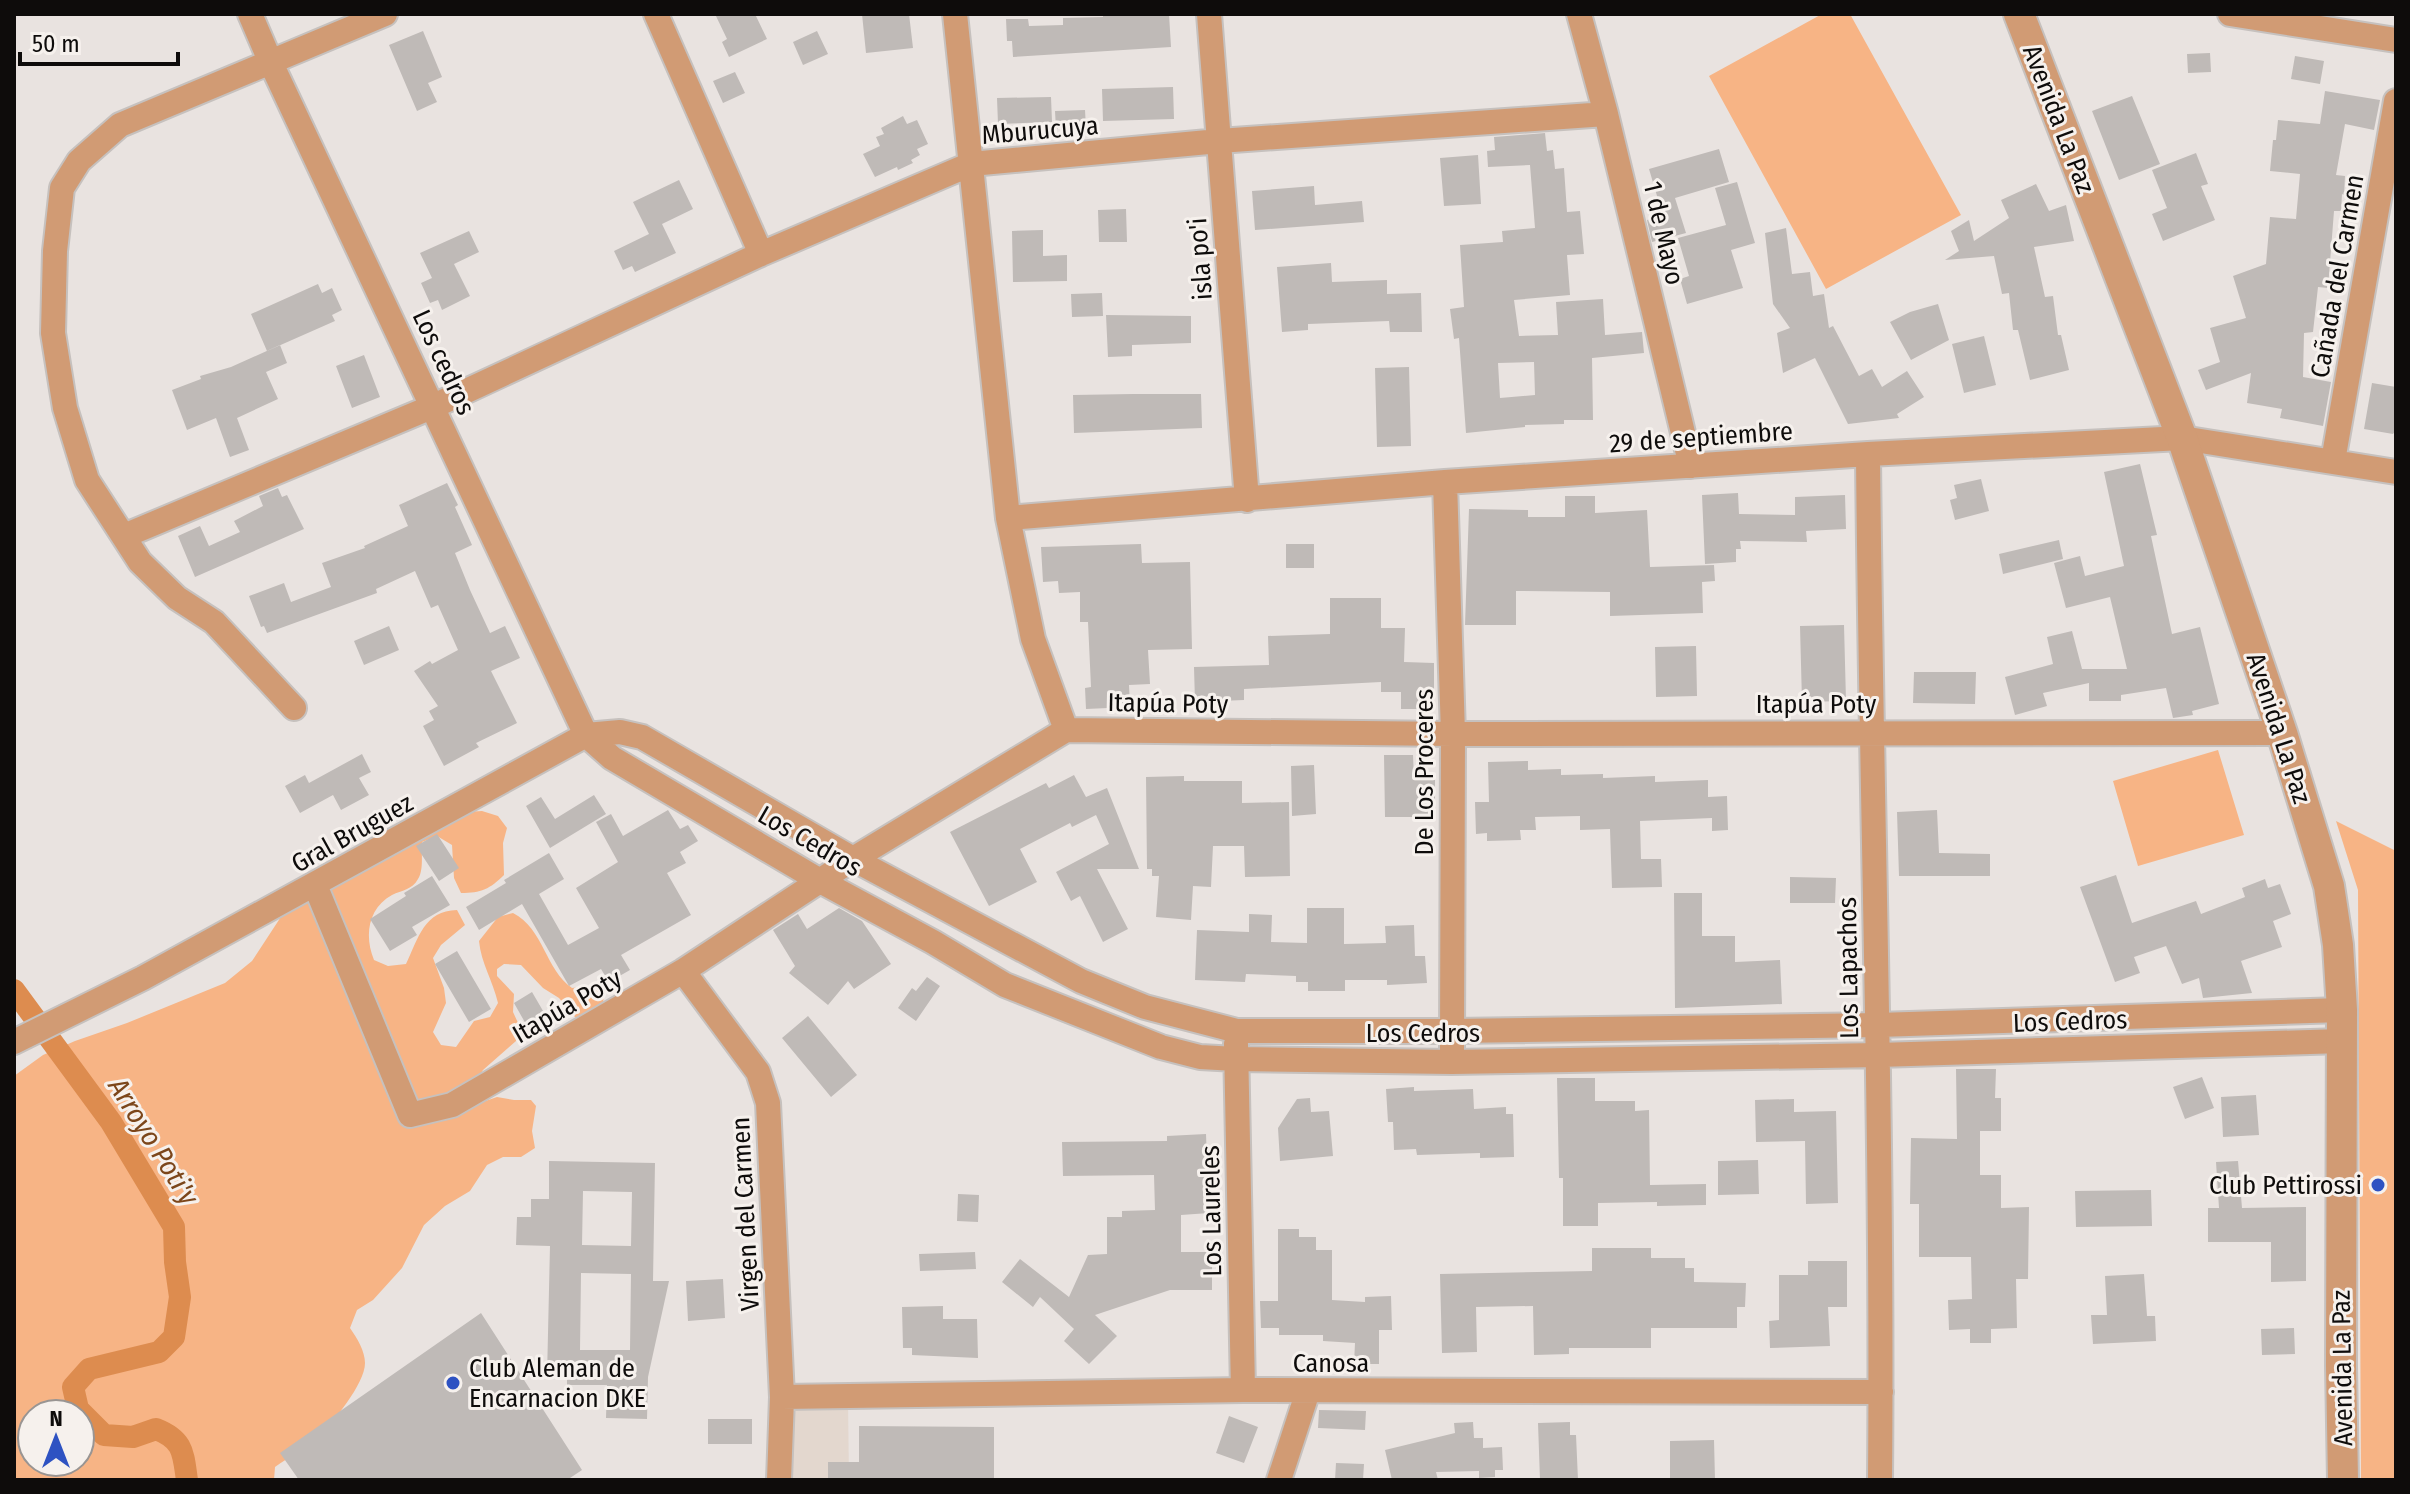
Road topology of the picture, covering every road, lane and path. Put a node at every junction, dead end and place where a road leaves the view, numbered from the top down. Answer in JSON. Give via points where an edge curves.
{"nodes":[{"id":1,"x":250,"y":14,"type":"edge"},
{"id":2,"x":385,"y":14,"type":"edge"},
{"id":3,"x":656,"y":14,"type":"edge"},
{"id":4,"x":955,"y":14,"type":"edge"},
{"id":5,"x":1209,"y":14,"type":"edge"},
{"id":6,"x":1579,"y":14,"type":"edge"},
{"id":7,"x":2019,"y":14,"type":"edge"},
{"id":8,"x":2230,"y":14,"type":"edge"},
{"id":9,"x":2396,"y":40,"type":"edge"},
{"id":10,"x":271,"y":63,"type":"junction"},
{"id":11,"x":2396,"y":101,"type":"edge"},
{"id":12,"x":1606,"y":114,"type":"junction"},
{"id":13,"x":1219,"y":141,"type":"junction"},
{"id":14,"x":971,"y":164,"type":"junction"},
{"id":15,"x":761,"y":254,"type":"junction"},
{"id":16,"x":434,"y":406,"type":"junction"},
{"id":17,"x":2182,"y":438,"type":"junction"},
{"id":18,"x":1868,"y":454,"type":"junction"},
{"id":19,"x":2333,"y":461,"type":"junction"},
{"id":20,"x":1691,"y":466,"type":"junction"},
{"id":21,"x":2396,"y":472,"type":"edge"},
{"id":22,"x":1445,"y":482,"type":"junction"},
{"id":23,"x":1247,"y":500,"type":"junction"},
{"id":24,"x":1008,"y":518,"type":"junction"},
{"id":25,"x":124,"y":536,"type":"junction"},
{"id":26,"x":294,"y":708,"type":"dead end"},
{"id":27,"x":1066,"y":730,"type":"junction"},
{"id":28,"x":1871,"y":732,"type":"junction"},
{"id":29,"x":2282,"y":733,"type":"junction"},
{"id":30,"x":1453,"y":734,"type":"junction"},
{"id":31,"x":586,"y":735,"type":"junction"},
{"id":32,"x":853,"y":859,"type":"junction"},
{"id":33,"x":822,"y":882,"type":"junction"},
{"id":34,"x":315,"y":885,"type":"junction"},
{"id":35,"x":683,"y":971,"type":"junction"},
{"id":36,"x":2342,"y":1010,"type":"junction"},
{"id":37,"x":1878,"y":1025,"type":"junction"},
{"id":38,"x":1237,"y":1031,"type":"junction"},
{"id":39,"x":1452,"y":1031,"type":"junction"},
{"id":40,"x":2342,"y":1041,"type":"junction"},
{"id":41,"x":14,"y":1042,"type":"edge"},
{"id":42,"x":1878,"y":1055,"type":"junction"},
{"id":43,"x":1236,"y":1059,"type":"junction"},
{"id":44,"x":1452,"y":1062,"type":"junction"},
{"id":45,"x":1243,"y":1390,"type":"junction"},
{"id":46,"x":1308,"y":1391,"type":"junction"},
{"id":47,"x":1881,"y":1392,"type":"junction"},
{"id":48,"x":782,"y":1397,"type":"junction"},
{"id":49,"x":779,"y":1480,"type":"edge"},
{"id":50,"x":1279,"y":1480,"type":"edge"},
{"id":51,"x":1880,"y":1480,"type":"edge"},
{"id":52,"x":2343,"y":1480,"type":"edge"}],
"edges":[{"from":1,"to":10,"type":"street","name":"Los cedros"},
{"from":2,"to":10,"type":"street"},
{"from":3,"to":15,"type":"street"},
{"from":4,"to":14,"type":"street"},
{"from":5,"to":13,"type":"street","name":"isla po'i"},
{"from":6,"to":12,"type":"street","name":"1 de Mayo"},
{"from":7,"to":17,"type":"street","name":"Avenida La Paz"},
{"from":8,"to":9,"type":"street"},
{"from":10,"to":16,"type":"street","name":"Los cedros"},
{"from":10,"to":25,"type":"street","via":[[120,125],[79,161],[62,188],[53,333],[65,408],[87,480]]},
{"from":11,"to":19,"type":"street","name":"Cañada del Carmen"},
{"from":12,"to":13,"type":"street","name":"Mburucuya"},
{"from":12,"to":20,"type":"street","name":"1 de Mayo"},
{"from":13,"to":14,"type":"street","name":"Mburucuya"},
{"from":13,"to":23,"type":"street","name":"isla po'i"},
{"from":14,"to":15,"type":"street","name":"Mburucuya"},
{"from":14,"to":24,"type":"street"},
{"from":15,"to":16,"type":"street","name":"Mburucuya"},
{"from":16,"to":25,"type":"street","name":"Mburucuya"},
{"from":16,"to":31,"type":"street","name":"Los cedros"},
{"from":17,"to":18,"type":"street","name":"29 de septiembre"},
{"from":17,"to":19,"type":"street","name":"29 de septiembre"},
{"from":17,"to":29,"type":"street","name":"Avenida La Paz"},
{"from":18,"to":20,"type":"street","name":"29 de septiembre"},
{"from":18,"to":28,"type":"street","name":"Los Lapachos"},
{"from":19,"to":21,"type":"street","name":"29 de septiembre"},
{"from":20,"to":22,"type":"street","name":"29 de septiembre"},
{"from":22,"to":23,"type":"street","name":"29 de septiembre"},
{"from":22,"to":30,"type":"street","name":"De Los Proceres"},
{"from":23,"to":24,"type":"street","name":"29 de septiembre"},
{"from":24,"to":27,"type":"street","via":[[1033,639]]},
{"from":25,"to":26,"type":"street","via":[[140,562],[177,598],[214,622]]},
{"from":27,"to":30,"type":"street","name":"Itapúa Poty"},
{"from":27,"to":32,"type":"street","name":"Itapúa Poty"},
{"from":28,"to":29,"type":"street","name":"Itapúa Poty"},
{"from":28,"to":30,"type":"street","name":"Itapúa Poty"},
{"from":28,"to":37,"type":"street","name":"Los Lapachos"},
{"from":29,"to":36,"type":"street","name":"Avenida La Paz","via":[[2329,886]]},
{"from":30,"to":39,"type":"street","name":"De Los Proceres"},
{"from":31,"to":32,"type":"street","via":[[620,732],[642,737]]},
{"from":31,"to":33,"type":"street","name":"Los Cedros","via":[[612,758]]},
{"from":31,"to":34,"type":"street","name":"Gral Bruguez"},
{"from":32,"to":33,"type":"street","name":"Itapúa Poty"},
{"from":32,"to":38,"type":"street","via":[[1081,981],[1145,1007]]},
{"from":33,"to":35,"type":"street","name":"Itapúa Poty"},
{"from":33,"to":43,"type":"street","name":"Los Cedros","via":[[1005,985],[1047,1003],[1161,1047]]},
{"from":34,"to":35,"type":"street","name":"Itapúa Poty","via":[[410,1115],[452,1105]]},
{"from":34,"to":41,"type":"street","name":"Gral Bruguez"},
{"from":35,"to":48,"type":"street","name":"Virgen del Carmen","via":[[758,1072],[768,1103]]},
{"from":36,"to":37,"type":"street"},
{"from":36,"to":40,"type":"street","name":"Avenida La Paz"},
{"from":37,"to":39,"type":"street"},
{"from":37,"to":42,"type":"street","name":"Los Lapachos"},
{"from":38,"to":39,"type":"street"},
{"from":38,"to":43,"type":"street","name":"Los Laureles"},
{"from":39,"to":44,"type":"street","name":"De Los Proceres"},
{"from":40,"to":42,"type":"street","name":"Los Cedros"},
{"from":40,"to":52,"type":"street","name":"Avenida La Paz"},
{"from":42,"to":44,"type":"street","name":"Los Cedros"},
{"from":42,"to":47,"type":"street","name":"Los Lapachos"},
{"from":43,"to":44,"type":"street","name":"Los Cedros"},
{"from":43,"to":45,"type":"street","name":"Los Laureles"},
{"from":45,"to":46,"type":"street","name":"Canosa"},
{"from":45,"to":48,"type":"street","name":"Canosa"},
{"from":46,"to":47,"type":"street","name":"Canosa"},
{"from":46,"to":50,"type":"street"},
{"from":47,"to":51,"type":"street","name":"Los Lapachos"},
{"from":48,"to":49,"type":"street","name":"Virgen del Carmen"}]}
